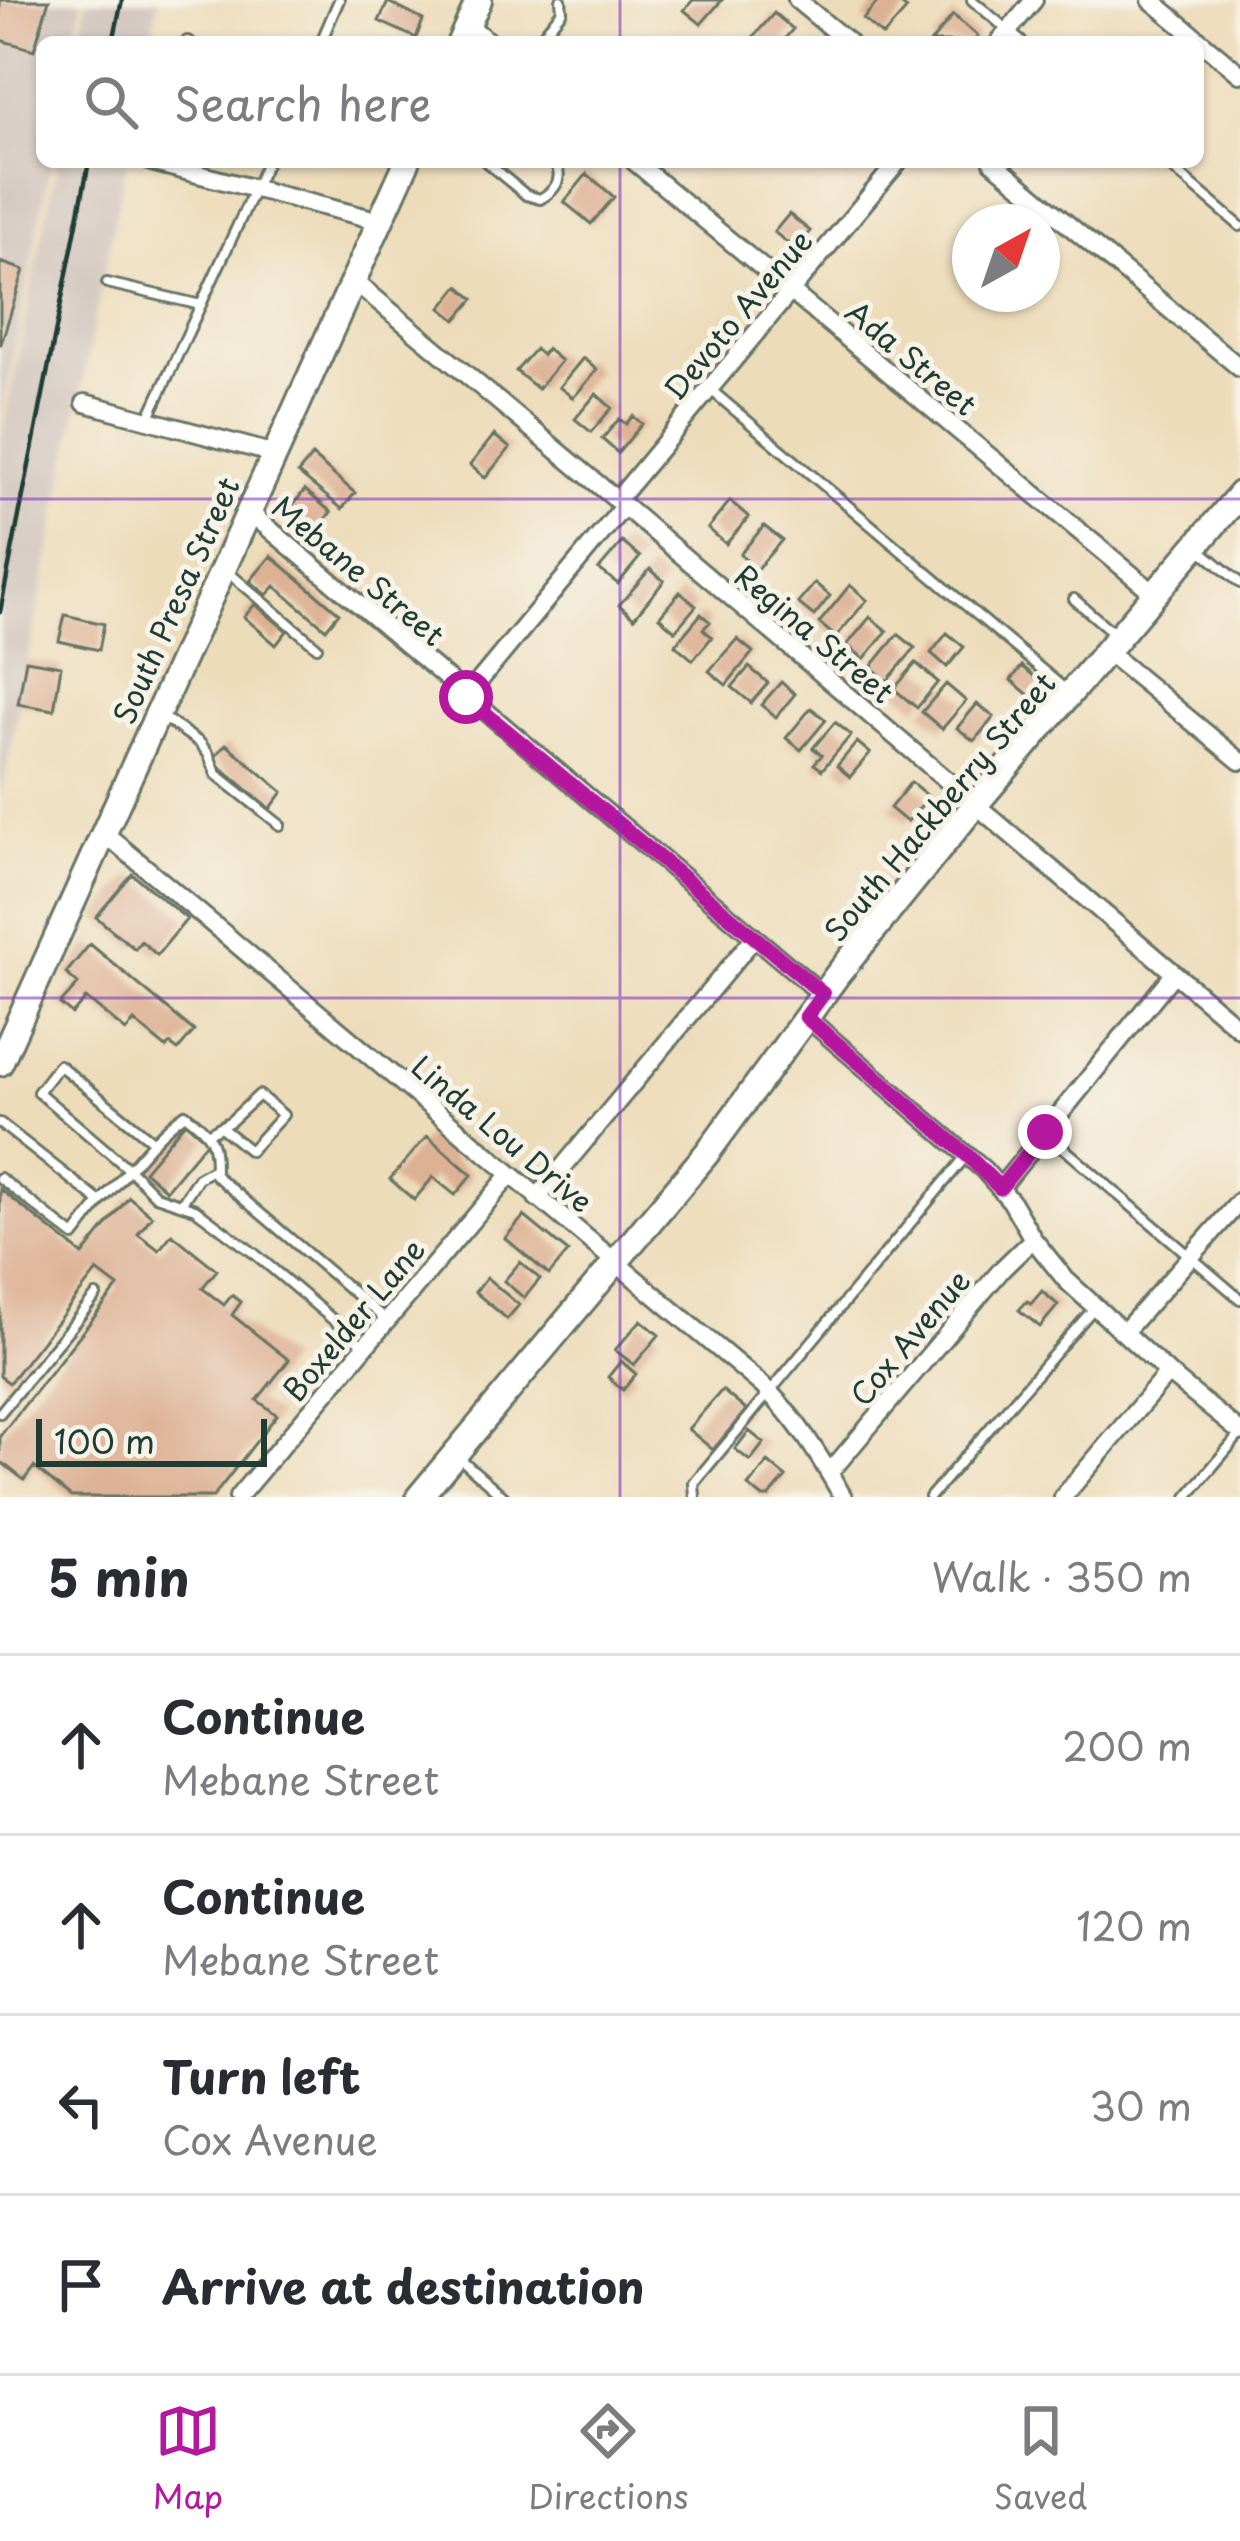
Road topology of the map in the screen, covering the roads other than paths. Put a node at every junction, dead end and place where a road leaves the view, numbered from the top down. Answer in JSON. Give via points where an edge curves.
{"nodes":[{"id":1,"x":339,"y":0,"type":"edge"},
{"id":2,"x":479,"y":0,"type":"edge"},
{"id":3,"x":561,"y":0,"type":"edge"},
{"id":4,"x":797,"y":0,"type":"edge"},
{"id":5,"x":972,"y":0,"type":"edge"},
{"id":6,"x":1034,"y":0,"type":"edge"},
{"id":7,"x":1151,"y":0,"type":"edge"},
{"id":8,"x":464,"y":33,"type":"edge"},
{"id":9,"x":324,"y":36,"type":"edge"},
{"id":10,"x":542,"y":36,"type":"edge"},
{"id":11,"x":841,"y":36,"type":"edge"},
{"id":12,"x":1008,"y":36,"type":"edge"},
{"id":13,"x":1011,"y":36,"type":"edge"},
{"id":14,"x":1194,"y":36,"type":"edge"},
{"id":15,"x":1204,"y":44,"type":"edge"},
{"id":16,"x":1240,"y":74,"type":"edge"},
{"id":17,"x":175,"y":168,"type":"edge"},
{"id":18,"x":264,"y":168,"type":"edge"},
{"id":19,"x":403,"y":168,"type":"edge"},
{"id":20,"x":493,"y":168,"type":"edge"},
{"id":21,"x":556,"y":168,"type":"edge"},
{"id":22,"x":642,"y":168,"type":"edge"},
{"id":23,"x":893,"y":168,"type":"edge"},
{"id":24,"x":1000,"y":168,"type":"edge"},
{"id":25,"x":1172,"y":168,"type":"edge"},
{"id":26,"x":255,"y":189,"type":"junction"},
{"id":27,"x":380,"y":221,"type":"junction"},
{"id":28,"x":1240,"y":226,"type":"edge"},
{"id":29,"x":353,"y":280,"type":"junction"},
{"id":30,"x":107,"y":283,"type":"dead end"},
{"id":31,"x":790,"y":291,"type":"junction"},
{"id":32,"x":201,"y":305,"type":"junction"},
{"id":33,"x":1240,"y":368,"type":"edge"},
{"id":34,"x":710,"y":389,"type":"junction"},
{"id":35,"x":85,"y":403,"type":"dead end"},
{"id":36,"x":148,"y":421,"type":"junction"},
{"id":37,"x":275,"y":454,"type":"junction"},
{"id":38,"x":1240,"y":494,"type":"edge"},
{"id":39,"x":621,"y":503,"type":"junction"},
{"id":40,"x":248,"y":511,"type":"junction"},
{"id":41,"x":1196,"y":546,"type":"junction"},
{"id":42,"x":222,"y":568,"type":"junction"},
{"id":43,"x":1240,"y":583,"type":"edge"},
{"id":44,"x":1155,"y":594,"type":"junction"},
{"id":45,"x":1074,"y":598,"type":"dead end"},
{"id":46,"x":1112,"y":644,"type":"junction"},
{"id":47,"x":317,"y":647,"type":"dead end"},
{"id":48,"x":1070,"y":693,"type":"junction"},
{"id":49,"x":466,"y":697,"type":"junction"},
{"id":50,"x":157,"y":713,"type":"junction"},
{"id":51,"x":1240,"y":760,"type":"edge"},
{"id":52,"x":975,"y":805,"type":"junction"},
{"id":53,"x":280,"y":825,"type":"dead end"},
{"id":54,"x":103,"y":832,"type":"junction"},
{"id":55,"x":754,"y":938,"type":"junction"},
{"id":56,"x":1174,"y":974,"type":"junction"},
{"id":57,"x":823,"y":994,"type":"junction"},
{"id":58,"x":806,"y":1017,"type":"junction"},
{"id":59,"x":1240,"y":1028,"type":"edge"},
{"id":60,"x":0,"y":1063,"type":"edge"},
{"id":61,"x":0,"y":1123,"type":"edge"},
{"id":62,"x":222,"y":1128,"type":"junction"},
{"id":63,"x":1045,"y":1132,"type":"junction"},
{"id":64,"x":209,"y":1133,"type":"junction"},
{"id":65,"x":154,"y":1142,"type":"junction"},
{"id":66,"x":967,"y":1155,"type":"junction"},
{"id":67,"x":215,"y":1168,"type":"junction"},
{"id":68,"x":131,"y":1171,"type":"junction"},
{"id":69,"x":510,"y":1175,"type":"junction"},
{"id":70,"x":0,"y":1178,"type":"edge"},
{"id":71,"x":1000,"y":1188,"type":"junction"},
{"id":72,"x":537,"y":1198,"type":"junction"},
{"id":73,"x":1240,"y":1201,"type":"edge"},
{"id":74,"x":100,"y":1202,"type":"junction"},
{"id":75,"x":181,"y":1204,"type":"junction"},
{"id":76,"x":1033,"y":1240,"type":"junction"},
{"id":77,"x":1190,"y":1257,"type":"junction"},
{"id":78,"x":616,"y":1263,"type":"junction"},
{"id":79,"x":96,"y":1296,"type":"dead end"},
{"id":80,"x":1240,"y":1299,"type":"edge"},
{"id":81,"x":1096,"y":1306,"type":"junction"},
{"id":82,"x":387,"y":1321,"type":"junction"},
{"id":83,"x":1125,"y":1331,"type":"junction"},
{"id":84,"x":365,"y":1347,"type":"junction"},
{"id":85,"x":1168,"y":1373,"type":"junction"},
{"id":86,"x":770,"y":1392,"type":"junction"},
{"id":87,"x":0,"y":1413,"type":"edge"},
{"id":88,"x":1240,"y":1433,"type":"edge"},
{"id":89,"x":455,"y":1454,"type":"junction"},
{"id":90,"x":830,"y":1472,"type":"junction"},
{"id":91,"x":238,"y":1497,"type":"edge"},
{"id":92,"x":419,"y":1497,"type":"edge"},
{"id":93,"x":504,"y":1497,"type":"edge"},
{"id":94,"x":695,"y":1497,"type":"edge"},
{"id":95,"x":843,"y":1497,"type":"edge"},
{"id":96,"x":930,"y":1497,"type":"edge"},
{"id":97,"x":1063,"y":1497,"type":"edge"},
{"id":98,"x":1187,"y":1497,"type":"edge"}],
"edges":[{"from":1,"to":9,"type":"lane"},
{"from":2,"to":8,"type":"main road"},
{"from":3,"to":10,"type":"lane","via":[[562,11]]},
{"from":4,"to":11,"type":"street"},
{"from":5,"to":12,"type":"lane"},
{"from":6,"to":13,"type":"street"},
{"from":7,"to":14,"type":"street"},
{"from":15,"to":16,"type":"street"},
{"from":17,"to":26,"type":"street"},
{"from":18,"to":26,"type":"lane"},
{"from":19,"to":27,"type":"main road","name":"South Presa Street"},
{"from":20,"to":21,"type":"lane","via":[[540,200],[560,179]]},
{"from":22,"to":31,"type":"street","name":"Ada Street"},
{"from":23,"to":31,"type":"street","name":"Devoto Avenue"},
{"from":24,"to":33,"type":"street"},
{"from":25,"to":28,"type":"lane"},
{"from":26,"to":27,"type":"street"},
{"from":26,"to":32,"type":"lane"},
{"from":27,"to":29,"type":"main road","name":"South Presa Street"},
{"from":29,"to":37,"type":"main road","name":"South Presa Street"},
{"from":29,"to":39,"type":"street","name":"Regina Street"},
{"from":30,"to":32,"type":"lane"},
{"from":31,"to":34,"type":"street","name":"Devoto Avenue"},
{"from":31,"to":44,"type":"street","name":"Ada Street"},
{"from":32,"to":36,"type":"lane"},
{"from":34,"to":39,"type":"street","name":"Devoto Avenue"},
{"from":34,"to":48,"type":"lane"},
{"from":35,"to":36,"type":"street"},
{"from":36,"to":37,"type":"street"},
{"from":37,"to":40,"type":"main road","name":"South Presa Street"},
{"from":38,"to":41,"type":"main road","name":"South Hackberry Street"},
{"from":39,"to":49,"type":"street","name":"Devoto Avenue"},
{"from":39,"to":52,"type":"street","name":"Regina Street"},
{"from":40,"to":42,"type":"main road","name":"South Presa Street"},
{"from":40,"to":49,"type":"street","name":"Mebane Street"},
{"from":41,"to":43,"type":"lane"},
{"from":41,"to":44,"type":"main road","name":"South Hackberry Street"},
{"from":42,"to":47,"type":"lane"},
{"from":42,"to":50,"type":"main road","name":"South Presa Street"},
{"from":44,"to":46,"type":"main road","name":"South Hackberry Street"},
{"from":45,"to":46,"type":"lane"},
{"from":46,"to":48,"type":"main road","name":"South Hackberry Street"},
{"from":46,"to":51,"type":"street"},
{"from":48,"to":52,"type":"main road","name":"South Hackberry Street"},
{"from":49,"to":55,"type":"street","name":"Mebane Street"},
{"from":50,"to":53,"type":"lane","via":[[200,743],[216,774]]},
{"from":50,"to":54,"type":"main road","name":"South Presa Street"},
{"from":52,"to":56,"type":"street","name":"Regina Street"},
{"from":52,"to":57,"type":"main road","name":"South Hackberry Street"},
{"from":54,"to":60,"type":"main road","name":"South Presa Street"},
{"from":54,"to":69,"type":"street","name":"Linda Lou Drive"},
{"from":55,"to":57,"type":"street","name":"Mebane Street"},
{"from":55,"to":72,"type":"street"},
{"from":56,"to":59,"type":"street","name":"Regina Street"},
{"from":56,"to":63,"type":"street"},
{"from":57,"to":58,"type":"main road","name":"South Hackberry Street"},
{"from":58,"to":66,"type":"street"},
{"from":58,"to":78,"type":"main road","name":"South Hackberry Street"},
{"from":61,"to":74,"type":"lane"},
{"from":62,"to":62,"type":"lane","via":[[259,1095],[283,1115],[250,1151]]},
{"from":62,"to":64,"type":"lane"},
{"from":63,"to":71,"type":"street"},
{"from":63,"to":77,"type":"lane"},
{"from":64,"to":65,"type":"lane","via":[[185,1114]]},
{"from":64,"to":67,"type":"lane"},
{"from":65,"to":68,"type":"lane"},
{"from":65,"to":68,"type":"lane","via":[[59,1065],[38,1092]]},
{"from":66,"to":71,"type":"street"},
{"from":66,"to":86,"type":"lane"},
{"from":67,"to":75,"type":"lane"},
{"from":67,"to":82,"type":"lane"},
{"from":68,"to":74,"type":"lane"},
{"from":68,"to":75,"type":"lane","via":[[156,1196]]},
{"from":69,"to":72,"type":"street","name":"Linda Lou Drive"},
{"from":69,"to":82,"type":"street","name":"Boxelder Lane"},
{"from":70,"to":74,"type":"lane","via":[[74,1236]]},
{"from":71,"to":76,"type":"street"},
{"from":72,"to":78,"type":"street","name":"Linda Lou Drive"},
{"from":73,"to":77,"type":"street"},
{"from":75,"to":84,"type":"lane"},
{"from":76,"to":81,"type":"street"},
{"from":76,"to":90,"type":"street","name":"Cox Avenue"},
{"from":77,"to":80,"type":"lane"},
{"from":77,"to":83,"type":"street"},
{"from":78,"to":86,"type":"street","name":"Linda Lou Drive"},
{"from":78,"to":89,"type":"main road","name":"South Hackberry Street"},
{"from":79,"to":87,"type":"lane"},
{"from":81,"to":83,"type":"street"},
{"from":81,"to":96,"type":"lane"},
{"from":82,"to":84,"type":"street","name":"Boxelder Lane"},
{"from":83,"to":85,"type":"street"},
{"from":84,"to":91,"type":"street","name":"Boxelder Lane"},
{"from":85,"to":88,"type":"street"},
{"from":85,"to":97,"type":"street"},
{"from":86,"to":90,"type":"street","name":"Linda Lou Drive"},
{"from":86,"to":94,"type":"lane","via":[[694,1483]]},
{"from":88,"to":98,"type":"lane"},
{"from":89,"to":92,"type":"main road","name":"South Hackberry Street"},
{"from":89,"to":93,"type":"lane"},
{"from":90,"to":95,"type":"street","name":"Linda Lou Drive"}]}
